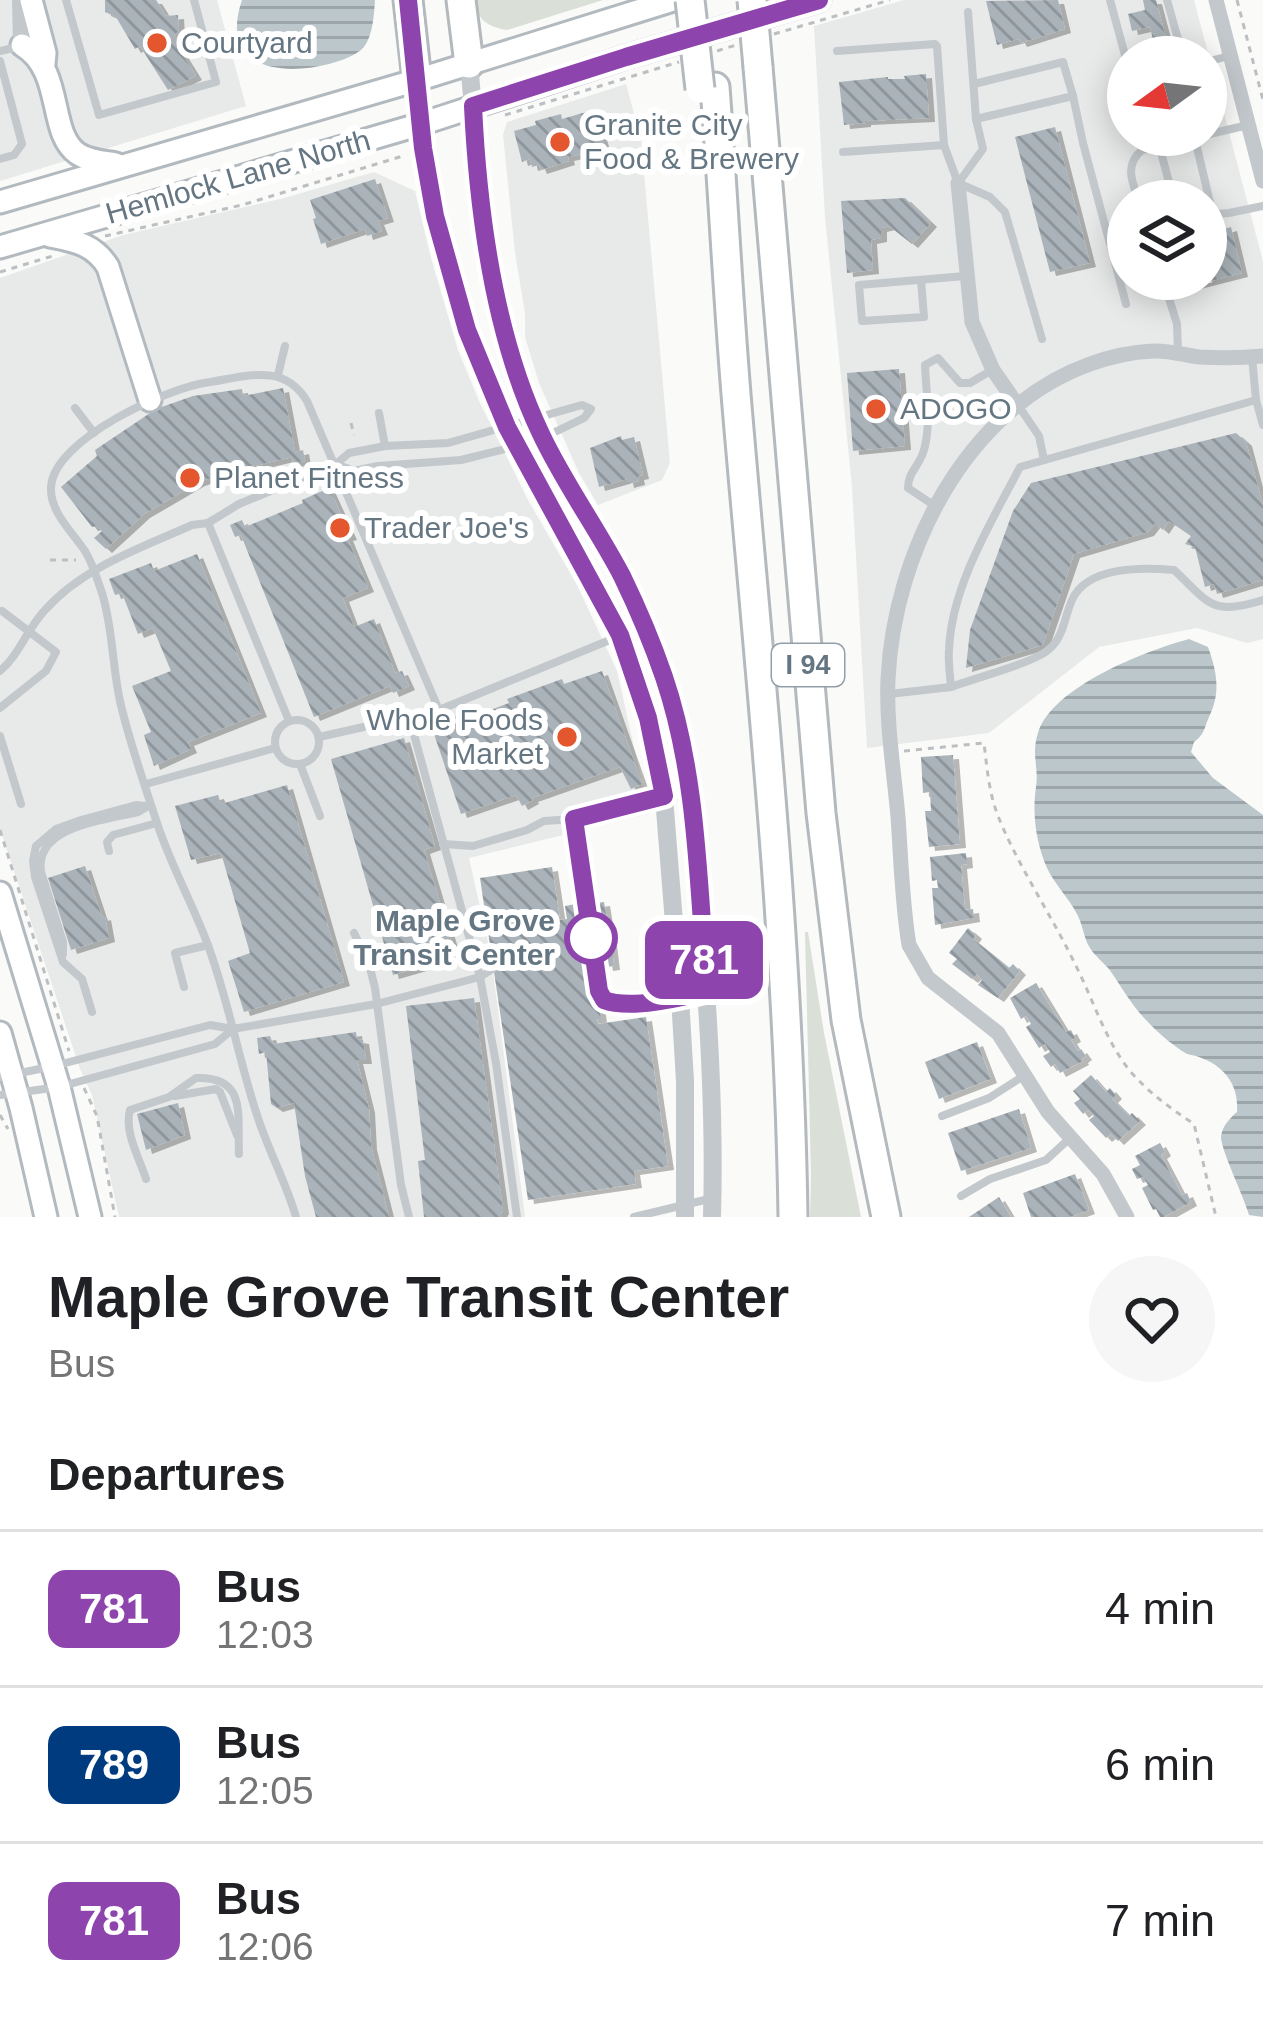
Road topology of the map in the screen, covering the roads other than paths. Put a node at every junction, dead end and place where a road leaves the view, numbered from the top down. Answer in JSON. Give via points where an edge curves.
{"nodes":[{"id":1,"x":21,"y":0,"type":"edge"},
{"id":2,"x":31,"y":0,"type":"edge"},
{"id":3,"x":66,"y":0,"type":"edge"},
{"id":4,"x":194,"y":0,"type":"edge"},
{"id":5,"x":408,"y":0,"type":"edge"},
{"id":6,"x":461,"y":0,"type":"edge"},
{"id":7,"x":673,"y":0,"type":"edge"},
{"id":8,"x":690,"y":0,"type":"edge"},
{"id":9,"x":708,"y":0,"type":"edge"},
{"id":10,"x":752,"y":0,"type":"edge"},
{"id":11,"x":768,"y":0,"type":"edge"},
{"id":12,"x":819,"y":0,"type":"edge"},
{"id":13,"x":1109,"y":0,"type":"edge"},
{"id":14,"x":1167,"y":0,"type":"edge"},
{"id":15,"x":1216,"y":0,"type":"edge"},
{"id":16,"x":968,"y":11,"type":"dead end"},
{"id":17,"x":1119,"y":36,"type":"edge"},
{"id":18,"x":1177,"y":36,"type":"edge"},
{"id":19,"x":20,"y":43,"type":"edge"},
{"id":20,"x":837,"y":51,"type":"dead end"},
{"id":21,"x":1231,"y":55,"type":"junction"},
{"id":22,"x":1227,"y":56,"type":"edge"},
{"id":23,"x":0,"y":61,"type":"edge"},
{"id":24,"x":469,"y":64,"type":"junction"},
{"id":25,"x":764,"y":66,"type":"junction"},
{"id":26,"x":417,"y":80,"type":"junction"},
{"id":27,"x":974,"y":84,"type":"junction"},
{"id":28,"x":708,"y":88,"type":"junction"},
{"id":29,"x":1073,"y":97,"type":"junction"},
{"id":30,"x":473,"y":106,"type":"junction"},
{"id":31,"x":976,"y":119,"type":"junction"},
{"id":32,"x":421,"y":124,"type":"junction"},
{"id":33,"x":1249,"y":125,"type":"junction"},
{"id":34,"x":1227,"y":131,"type":"edge"},
{"id":35,"x":944,"y":145,"type":"junction"},
{"id":36,"x":843,"y":152,"type":"dead end"},
{"id":37,"x":0,"y":159,"type":"edge"},
{"id":38,"x":122,"y":166,"type":"junction"},
{"id":39,"x":1263,"y":181,"type":"edge"},
{"id":40,"x":958,"y":183,"type":"junction"},
{"id":41,"x":1,"y":201,"type":"edge"},
{"id":42,"x":1263,"y":206,"type":"edge"},
{"id":43,"x":1227,"y":212,"type":"edge"},
{"id":44,"x":43,"y":234,"type":"junction"},
{"id":45,"x":0,"y":247,"type":"edge"},
{"id":46,"x":966,"y":276,"type":"junction"},
{"id":47,"x":921,"y":280,"type":"junction"},
{"id":48,"x":1170,"y":300,"type":"edge"},
{"id":49,"x":1126,"y":304,"type":"dead end"},
{"id":50,"x":1042,"y":339,"type":"dead end"},
{"id":51,"x":285,"y":346,"type":"dead end"},
{"id":52,"x":1178,"y":354,"type":"junction"},
{"id":53,"x":1258,"y":356,"type":"edge"},
{"id":54,"x":993,"y":370,"type":"junction"},
{"id":55,"x":278,"y":375,"type":"junction"},
{"id":56,"x":150,"y":400,"type":"junction"},
{"id":57,"x":1256,"y":400,"type":"junction"},
{"id":58,"x":1018,"y":406,"type":"junction"},
{"id":59,"x":75,"y":408,"type":"dead end"},
{"id":60,"x":379,"y":413,"type":"dead end"},
{"id":61,"x":1263,"y":424,"type":"edge"},
{"id":62,"x":507,"y":427,"type":"junction"},
{"id":63,"x":538,"y":428,"type":"junction"},
{"id":64,"x":94,"y":433,"type":"junction"},
{"id":65,"x":385,"y":446,"type":"junction"},
{"id":66,"x":517,"y":446,"type":"junction"},
{"id":67,"x":1044,"y":460,"type":"junction"},
{"id":68,"x":336,"y":464,"type":"junction"},
{"id":69,"x":935,"y":506,"type":"junction"},
{"id":70,"x":208,"y":523,"type":"junction"},
{"id":71,"x":94,"y":570,"type":"junction"},
{"id":72,"x":1263,"y":600,"type":"edge"},
{"id":73,"x":2,"y":611,"type":"edge"},
{"id":74,"x":645,"y":625,"type":"junction"},
{"id":75,"x":30,"y":630,"type":"junction"},
{"id":76,"x":620,"y":635,"type":"junction"},
{"id":77,"x":0,"y":671,"type":"edge"},
{"id":78,"x":951,"y":687,"type":"junction"},
{"id":79,"x":888,"y":694,"type":"junction"},
{"id":80,"x":0,"y":708,"type":"edge"},
{"id":81,"x":439,"y":710,"type":"junction"},
{"id":82,"x":410,"y":716,"type":"junction"},
{"id":83,"x":289,"y":721,"type":"junction"},
{"id":84,"x":0,"y":736,"type":"edge"},
{"id":85,"x":319,"y":737,"type":"junction"},
{"id":86,"x":275,"y":748,"type":"junction"},
{"id":87,"x":300,"y":764,"type":"junction"},
{"id":88,"x":146,"y":784,"type":"junction"},
{"id":89,"x":691,"y":793,"type":"junction"},
{"id":90,"x":664,"y":796,"type":"junction"},
{"id":91,"x":21,"y":804,"type":"dead end"},
{"id":92,"x":149,"y":806,"type":"junction"},
{"id":93,"x":320,"y":816,"type":"dead end"},
{"id":94,"x":157,"y":823,"type":"junction"},
{"id":95,"x":443,"y":844,"type":"junction"},
{"id":96,"x":109,"y":851,"type":"dead end"},
{"id":97,"x":0,"y":892,"type":"edge"},
{"id":98,"x":354,"y":933,"type":"dead end"},
{"id":99,"x":208,"y":945,"type":"junction"},
{"id":100,"x":494,"y":968,"type":"dead end"},
{"id":101,"x":480,"y":977,"type":"junction"},
{"id":102,"x":496,"y":980,"type":"dead end"},
{"id":103,"x":184,"y":987,"type":"dead end"},
{"id":104,"x":707,"y":991,"type":"junction"},
{"id":105,"x":680,"y":998,"type":"junction"},
{"id":106,"x":376,"y":1004,"type":"junction"},
{"id":107,"x":92,"y":1012,"type":"dead end"},
{"id":108,"x":233,"y":1029,"type":"junction"},
{"id":109,"x":0,"y":1034,"type":"edge"},
{"id":110,"x":1025,"y":1075,"type":"junction"},
{"id":111,"x":65,"y":1079,"type":"junction"},
{"id":112,"x":7,"y":1084,"type":"edge"},
{"id":113,"x":942,"y":1116,"type":"dead end"},
{"id":114,"x":1070,"y":1137,"type":"junction"},
{"id":115,"x":239,"y":1154,"type":"dead end"},
{"id":116,"x":146,"y":1178,"type":"dead end"},
{"id":117,"x":961,"y":1196,"type":"dead end"},
{"id":118,"x":713,"y":1208,"type":"edge"},
{"id":119,"x":685,"y":1210,"type":"edge"},
{"id":120,"x":1125,"y":1216,"type":"edge"},
{"id":121,"x":46,"y":1217,"type":"edge"},
{"id":122,"x":90,"y":1217,"type":"edge"},
{"id":123,"x":296,"y":1217,"type":"edge"},
{"id":124,"x":409,"y":1217,"type":"edge"},
{"id":125,"x":517,"y":1217,"type":"edge"},
{"id":126,"x":634,"y":1217,"type":"edge"},
{"id":127,"x":793,"y":1217,"type":"edge"},
{"id":128,"x":886,"y":1217,"type":"edge"}],
"edges":[{"from":1,"to":19,"type":"street"},
{"from":2,"to":19,"type":"main road"},
{"from":3,"to":4,"type":"lane","via":[[99,115],[216,82]]},
{"from":5,"to":26,"type":"highway"},
{"from":6,"to":24,"type":"highway"},
{"from":7,"to":24,"type":"main road","name":"Hemlock Lane North"},
{"from":8,"to":28,"type":"highway","bridge":true},
{"from":9,"to":28,"type":"highway","number":"I 94"},
{"from":10,"to":25,"type":"highway","number":"I 94","bridge":true},
{"from":11,"to":25,"type":"highway"},
{"from":12,"to":30,"type":"main road","name":"Hemlock Lane North"},
{"from":13,"to":17,"type":"lane"},
{"from":14,"to":18,"type":"lane"},
{"from":15,"to":21,"type":"street"},
{"from":16,"to":27,"type":"lane"},
{"from":19,"to":38,"type":"main road","via":[[44,65],[74,151]]},
{"from":20,"to":35,"type":"lane","via":[[935,44]]},
{"from":21,"to":22,"type":"lane"},
{"from":21,"to":33,"type":"street"},
{"from":23,"to":37,"type":"lane","via":[[22,144]]},
{"from":24,"to":26,"type":"main road","name":"Hemlock Lane North"},
{"from":24,"to":30,"type":"street"},
{"from":25,"to":128,"type":"highway","number":"I 94","via":[[823,834],[846,1020]]},
{"from":26,"to":32,"type":"street"},
{"from":26,"to":38,"type":"main road","name":"Hemlock Lane North"},
{"from":27,"to":29,"type":"lane","via":[[1063,62]]},
{"from":27,"to":31,"type":"lane"},
{"from":28,"to":127,"type":"highway","number":"I 94","via":[[780,920]]},
{"from":29,"to":31,"type":"lane"},
{"from":29,"to":49,"type":"lane"},
{"from":30,"to":32,"type":"main road","name":"Hemlock Lane North"},
{"from":30,"to":63,"type":"street","via":[[496,303]]},
{"from":31,"to":40,"type":"lane","via":[[983,149]]},
{"from":32,"to":44,"type":"main road","name":"Hemlock Lane North"},
{"from":32,"to":62,"type":"street","via":[[455,291]]},
{"from":33,"to":34,"type":"lane"},
{"from":33,"to":39,"type":"street"},
{"from":35,"to":36,"type":"lane"},
{"from":35,"to":40,"type":"lane"},
{"from":38,"to":41,"type":"main road","name":"Hemlock Lane North"},
{"from":40,"to":46,"type":"street"},
{"from":40,"to":50,"type":"lane","via":[[1005,212]]},
{"from":42,"to":43,"type":"lane"},
{"from":44,"to":45,"type":"main road","name":"Hemlock Lane North"},
{"from":44,"to":56,"type":"main road","via":[[101,256]]},
{"from":46,"to":47,"type":"lane"},
{"from":46,"to":54,"type":"street","via":[[972,322]]},
{"from":47,"to":47,"type":"lane","via":[[859,285],[862,321],[924,317]]},
{"from":48,"to":52,"type":"lane"},
{"from":51,"to":55,"type":"lane"},
{"from":52,"to":53,"type":"street"},
{"from":52,"to":58,"type":"street","via":[[1090,364]]},
{"from":53,"to":57,"type":"lane"},
{"from":54,"to":58,"type":"street"},
{"from":54,"to":69,"type":"lane","via":[[960,383],[938,358],[925,364],[927,432],[908,488]]},
{"from":55,"to":56,"type":"lane","via":[[192,385]]},
{"from":55,"to":68,"type":"lane","via":[[298,386]]},
{"from":56,"to":64,"type":"lane"},
{"from":57,"to":61,"type":"lane"},
{"from":57,"to":67,"type":"lane"},
{"from":58,"to":67,"type":"lane"},
{"from":58,"to":69,"type":"street"},
{"from":59,"to":64,"type":"lane"},
{"from":60,"to":65,"type":"lane"},
{"from":62,"to":63,"type":"lane"},
{"from":62,"to":65,"type":"lane","via":[[448,443]]},
{"from":62,"to":66,"type":"street"},
{"from":63,"to":63,"type":"lane","via":[[572,406],[591,409],[584,418]]},
{"from":63,"to":66,"type":"lane"},
{"from":63,"to":74,"type":"street"},
{"from":64,"to":71,"type":"lane","via":[[54,472],[51,490]]},
{"from":65,"to":68,"type":"lane"},
{"from":66,"to":68,"type":"lane","via":[[429,464],[354,471]]},
{"from":66,"to":76,"type":"street"},
{"from":67,"to":78,"type":"lane","via":[[1020,467],[977,551],[956,608]]},
{"from":68,"to":70,"type":"lane"},
{"from":68,"to":81,"type":"lane"},
{"from":69,"to":79,"type":"street","via":[[901,590]]},
{"from":70,"to":71,"type":"lane"},
{"from":70,"to":83,"type":"lane"},
{"from":71,"to":75,"type":"lane"},
{"from":71,"to":88,"type":"lane"},
{"from":72,"to":78,"type":"lane","via":[[1213,606],[1174,570],[1109,574],[1073,596],[1063,630],[1044,654]]},
{"from":73,"to":75,"type":"lane"},
{"from":74,"to":76,"type":"lane"},
{"from":74,"to":89,"type":"street","via":[[682,735]]},
{"from":75,"to":77,"type":"lane"},
{"from":75,"to":80,"type":"lane","via":[[56,652],[46,671]]},
{"from":76,"to":81,"type":"lane"},
{"from":76,"to":90,"type":"street"},
{"from":78,"to":79,"type":"lane"},
{"from":79,"to":110,"type":"street","via":[[899,751],[909,945],[928,978],[998,1033]]},
{"from":81,"to":82,"type":"lane"},
{"from":82,"to":85,"type":"lane"},
{"from":82,"to":95,"type":"lane"},
{"from":83,"to":85,"type":"lane","via":[[310,724]]},
{"from":83,"to":86,"type":"lane","via":[[278,729]]},
{"from":84,"to":91,"type":"lane"},
{"from":85,"to":87,"type":"lane","via":[[315,755]]},
{"from":86,"to":87,"type":"lane"},
{"from":86,"to":88,"type":"lane"},
{"from":87,"to":93,"type":"lane"},
{"from":88,"to":92,"type":"lane"},
{"from":89,"to":90,"type":"lane"},
{"from":89,"to":104,"type":"street"},
{"from":90,"to":95,"type":"lane","via":[[544,821],[473,846]]},
{"from":90,"to":105,"type":"street"},
{"from":92,"to":94,"type":"lane"},
{"from":92,"to":107,"type":"lane","via":[[81,820],[36,846],[34,877],[63,962],[82,979]]},
{"from":94,"to":96,"type":"lane","via":[[113,835]]},
{"from":94,"to":99,"type":"lane"},
{"from":95,"to":101,"type":"lane"},
{"from":97,"to":111,"type":"main road"},
{"from":98,"to":106,"type":"lane","via":[[370,964]]},
{"from":99,"to":103,"type":"lane","via":[[175,953]]},
{"from":99,"to":108,"type":"lane"},
{"from":100,"to":101,"type":"lane"},
{"from":101,"to":102,"type":"lane"},
{"from":101,"to":106,"type":"lane"},
{"from":101,"to":125,"type":"lane"},
{"from":104,"to":105,"type":"lane"},
{"from":104,"to":118,"type":"street"},
{"from":105,"to":119,"type":"street"},
{"from":106,"to":108,"type":"lane"},
{"from":106,"to":124,"type":"lane"},
{"from":108,"to":111,"type":"lane","via":[[214,1044]]},
{"from":108,"to":111,"type":"lane","via":[[210,1025]]},
{"from":108,"to":123,"type":"lane"},
{"from":109,"to":112,"type":"main road"},
{"from":110,"to":113,"type":"lane"},
{"from":110,"to":114,"type":"street"},
{"from":111,"to":112,"type":"lane"},
{"from":111,"to":112,"type":"lane"},
{"from":111,"to":122,"type":"main road"},
{"from":112,"to":121,"type":"main road"},
{"from":114,"to":117,"type":"lane","via":[[1046,1160]]},
{"from":114,"to":120,"type":"street"},
{"from":115,"to":116,"type":"lane","via":[[232,1088],[196,1078],[130,1110]]},
{"from":118,"to":119,"type":"lane"},
{"from":119,"to":126,"type":"lane"}]}
